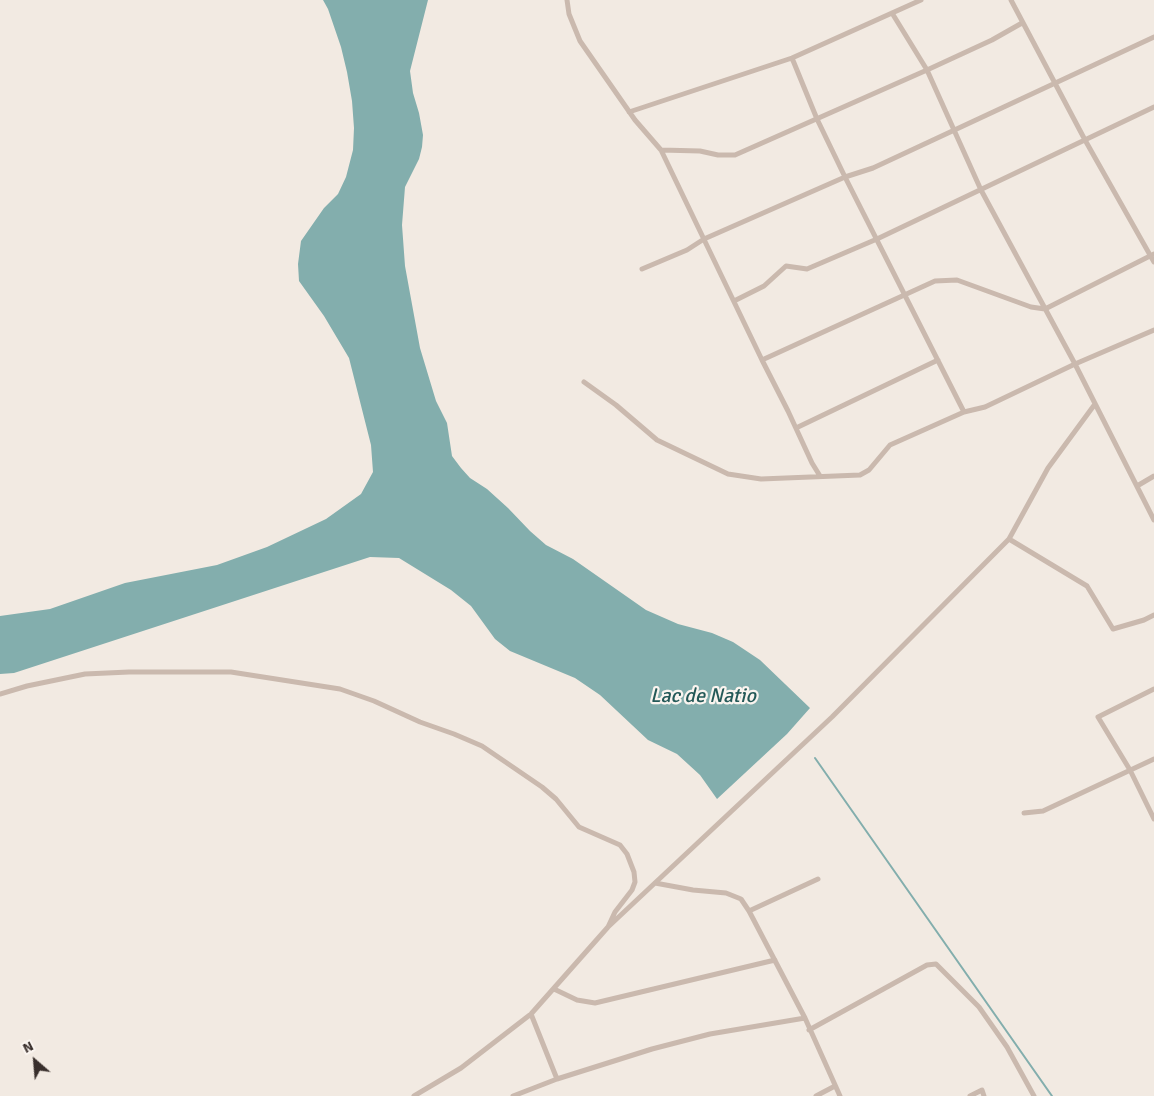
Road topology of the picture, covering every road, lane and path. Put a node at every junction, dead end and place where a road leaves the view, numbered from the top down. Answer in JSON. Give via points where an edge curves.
{"nodes":[{"id":1,"x":567,"y":0,"type":"edge"},
{"id":2,"x":921,"y":0,"type":"edge"},
{"id":3,"x":1011,"y":0,"type":"edge"},
{"id":4,"x":892,"y":14,"type":"junction"},
{"id":5,"x":1022,"y":23,"type":"junction"},
{"id":6,"x":1154,"y":37,"type":"edge"},
{"id":7,"x":792,"y":58,"type":"junction"},
{"id":8,"x":927,"y":70,"type":"junction"},
{"id":9,"x":1055,"y":84,"type":"junction"},
{"id":10,"x":1154,"y":107,"type":"edge"},
{"id":11,"x":629,"y":112,"type":"junction"},
{"id":12,"x":818,"y":118,"type":"junction"},
{"id":13,"x":955,"y":130,"type":"junction"},
{"id":14,"x":1085,"y":140,"type":"junction"},
{"id":15,"x":660,"y":150,"type":"junction"},
{"id":16,"x":845,"y":177,"type":"junction"},
{"id":17,"x":981,"y":190,"type":"junction"},
{"id":18,"x":704,"y":238,"type":"junction"},
{"id":19,"x":877,"y":239,"type":"junction"},
{"id":20,"x":1152,"y":255,"type":"edge"},
{"id":21,"x":1154,"y":262,"type":"edge"},
{"id":22,"x":642,"y":269,"type":"dead end"},
{"id":23,"x":905,"y":294,"type":"junction"},
{"id":24,"x":734,"y":301,"type":"junction"},
{"id":25,"x":1045,"y":309,"type":"junction"},
{"id":26,"x":1154,"y":330,"type":"edge"},
{"id":27,"x":762,"y":360,"type":"junction"},
{"id":28,"x":938,"y":360,"type":"junction"},
{"id":29,"x":1075,"y":364,"type":"junction"},
{"id":30,"x":584,"y":382,"type":"dead end"},
{"id":31,"x":1095,"y":404,"type":"junction"},
{"id":32,"x":964,"y":412,"type":"junction"},
{"id":33,"x":796,"y":428,"type":"junction"},
{"id":34,"x":820,"y":476,"type":"junction"},
{"id":35,"x":1154,"y":476,"type":"edge"},
{"id":36,"x":1137,"y":486,"type":"junction"},
{"id":37,"x":1154,"y":520,"type":"edge"},
{"id":38,"x":1009,"y":539,"type":"junction"},
{"id":39,"x":1154,"y":615,"type":"edge"},
{"id":40,"x":1154,"y":689,"type":"edge"},
{"id":41,"x":0,"y":694,"type":"edge"},
{"id":42,"x":1154,"y":759,"type":"edge"},
{"id":43,"x":1130,"y":770,"type":"junction"},
{"id":44,"x":1024,"y":812,"type":"dead end"},
{"id":45,"x":1154,"y":819,"type":"edge"},
{"id":46,"x":818,"y":880,"type":"dead end"},
{"id":47,"x":655,"y":883,"type":"junction"},
{"id":48,"x":750,"y":911,"type":"junction"},
{"id":49,"x":608,"y":927,"type":"junction"},
{"id":50,"x":775,"y":960,"type":"junction"},
{"id":51,"x":554,"y":988,"type":"junction"},
{"id":52,"x":531,"y":1014,"type":"junction"},
{"id":53,"x":805,"y":1018,"type":"junction"},
{"id":54,"x":809,"y":1030,"type":"junction"},
{"id":55,"x":557,"y":1079,"type":"junction"},
{"id":56,"x":835,"y":1086,"type":"junction"},
{"id":57,"x":414,"y":1096,"type":"edge"},
{"id":58,"x":513,"y":1096,"type":"edge"},
{"id":59,"x":816,"y":1096,"type":"edge"},
{"id":60,"x":840,"y":1096,"type":"edge"},
{"id":61,"x":970,"y":1096,"type":"edge"},
{"id":62,"x":984,"y":1096,"type":"edge"},
{"id":63,"x":1034,"y":1096,"type":"edge"}],
"edges":[{"from":1,"to":11,"type":"street","via":[[580,41]]},
{"from":2,"to":4,"type":"street"},
{"from":3,"to":5,"type":"street"},
{"from":4,"to":7,"type":"street"},
{"from":4,"to":8,"type":"street"},
{"from":5,"to":8,"type":"street"},
{"from":5,"to":9,"type":"street"},
{"from":6,"to":9,"type":"street"},
{"from":7,"to":11,"type":"street"},
{"from":7,"to":12,"type":"street"},
{"from":8,"to":12,"type":"street"},
{"from":8,"to":13,"type":"street"},
{"from":9,"to":13,"type":"street"},
{"from":9,"to":14,"type":"street"},
{"from":10,"to":14,"type":"street"},
{"from":11,"to":15,"type":"street"},
{"from":12,"to":15,"type":"street","via":[[735,154]]},
{"from":12,"to":16,"type":"street"},
{"from":13,"to":16,"type":"street","via":[[873,168]]},
{"from":13,"to":17,"type":"street"},
{"from":14,"to":17,"type":"street"},
{"from":14,"to":20,"type":"street"},
{"from":15,"to":18,"type":"street"},
{"from":16,"to":18,"type":"street"},
{"from":16,"to":19,"type":"street"},
{"from":17,"to":19,"type":"street"},
{"from":17,"to":25,"type":"street"},
{"from":18,"to":22,"type":"street","via":[[687,250]]},
{"from":18,"to":24,"type":"street"},
{"from":19,"to":23,"type":"street"},
{"from":19,"to":24,"type":"street","via":[[807,269],[786,266],[764,286]]},
{"from":20,"to":21,"type":"street"},
{"from":20,"to":25,"type":"street"},
{"from":23,"to":25,"type":"street","via":[[935,281],[957,280]]},
{"from":23,"to":27,"type":"street"},
{"from":23,"to":28,"type":"street"},
{"from":24,"to":27,"type":"street"},
{"from":25,"to":29,"type":"street"},
{"from":26,"to":29,"type":"street"},
{"from":27,"to":33,"type":"street"},
{"from":28,"to":32,"type":"street"},
{"from":28,"to":33,"type":"street"},
{"from":29,"to":31,"type":"street"},
{"from":29,"to":32,"type":"street","via":[[985,407]]},
{"from":30,"to":34,"type":"street","via":[[657,440],[728,474],[761,479]]},
{"from":31,"to":36,"type":"street"},
{"from":31,"to":38,"type":"street","via":[[1048,468]]},
{"from":32,"to":34,"type":"street","via":[[890,445],[869,470],[860,475]]},
{"from":33,"to":34,"type":"street"},
{"from":35,"to":36,"type":"street"},
{"from":36,"to":37,"type":"street"},
{"from":38,"to":39,"type":"street","via":[[1087,586],[1113,630]]},
{"from":38,"to":47,"type":"street","via":[[832,717]]},
{"from":40,"to":43,"type":"street","via":[[1098,717]]},
{"from":41,"to":49,"type":"street","via":[[85,674],[231,672],[340,689],[374,701],[482,746],[556,799],[579,827],[620,845],[627,854],[635,882],[614,912]]},
{"from":42,"to":43,"type":"street"},
{"from":43,"to":44,"type":"street","via":[[1043,811]]},
{"from":43,"to":45,"type":"street"},
{"from":46,"to":48,"type":"street"},
{"from":47,"to":48,"type":"street","via":[[726,893],[741,899]]},
{"from":47,"to":49,"type":"street"},
{"from":48,"to":50,"type":"street"},
{"from":49,"to":51,"type":"street"},
{"from":50,"to":51,"type":"street","via":[[595,1003],[577,1000]]},
{"from":50,"to":53,"type":"street"},
{"from":51,"to":52,"type":"street"},
{"from":52,"to":55,"type":"street"},
{"from":52,"to":57,"type":"street","via":[[461,1068]]},
{"from":53,"to":54,"type":"street"},
{"from":53,"to":55,"type":"street","via":[[710,1034]]},
{"from":54,"to":56,"type":"street"},
{"from":54,"to":63,"type":"street","via":[[927,965],[936,964],[979,1007],[1007,1046]]},
{"from":55,"to":58,"type":"street"},
{"from":56,"to":59,"type":"street"},
{"from":56,"to":60,"type":"street"},
{"from":61,"to":62,"type":"street","via":[[982,1090]]}]}
